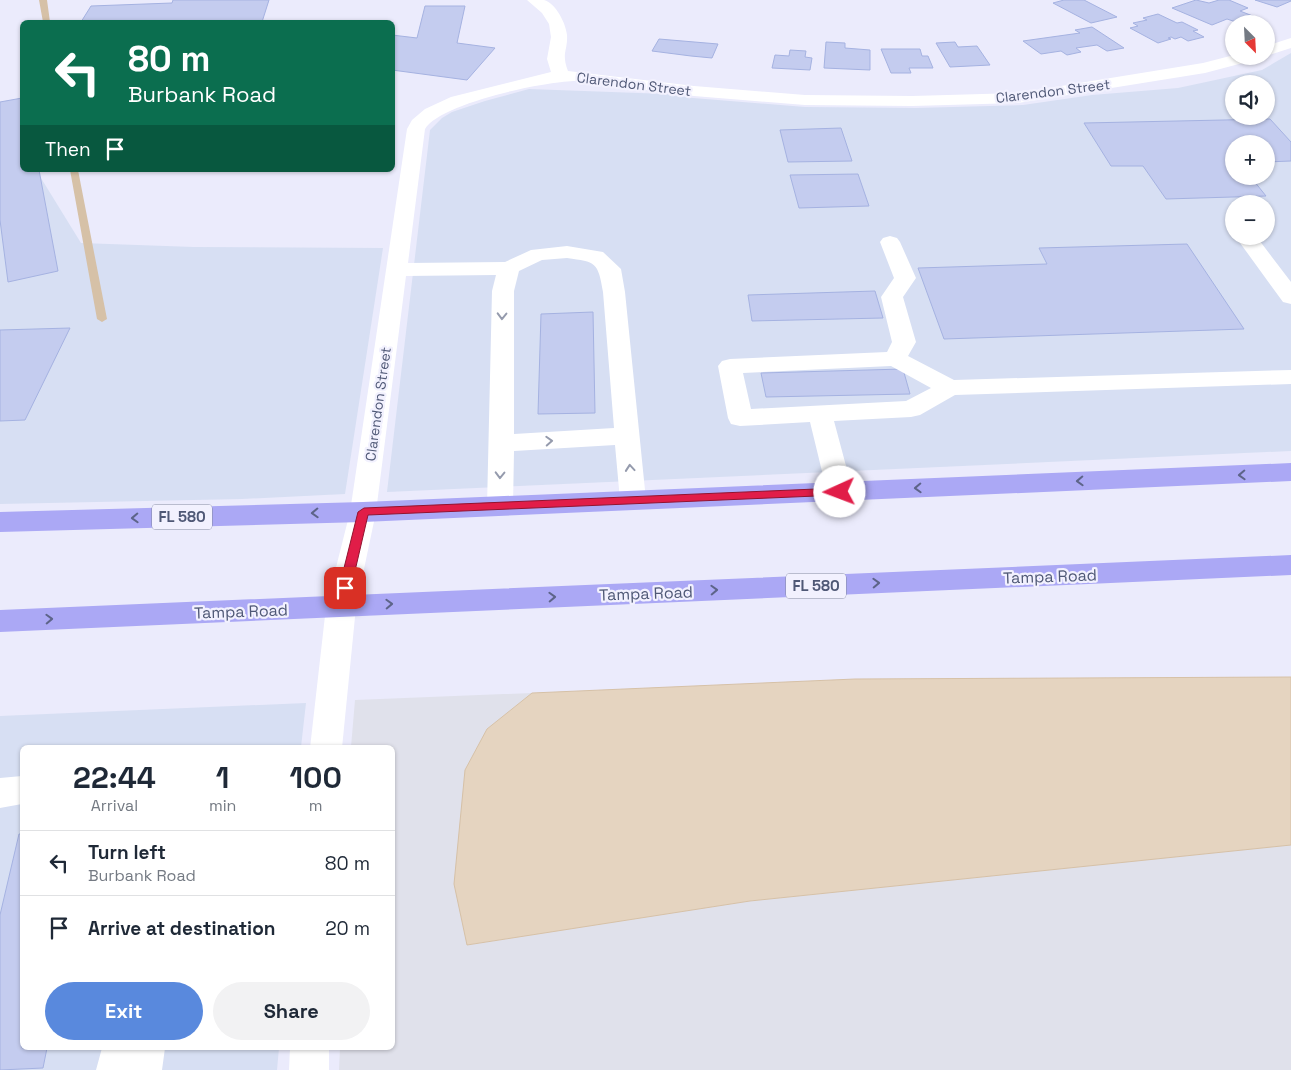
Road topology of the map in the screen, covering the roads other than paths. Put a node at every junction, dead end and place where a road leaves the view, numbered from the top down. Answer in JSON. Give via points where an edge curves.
{"nodes":[{"id":1,"x":535,"y":0,"type":"edge"},
{"id":2,"x":1291,"y":43,"type":"edge"},
{"id":3,"x":1275,"y":48,"type":"edge"},
{"id":4,"x":1225,"y":62,"type":"edge"},
{"id":5,"x":561,"y":76,"type":"junction"},
{"id":6,"x":890,"y":242,"type":"dead end"},
{"id":7,"x":1252,"y":245,"type":"edge"},
{"id":8,"x":509,"y":268,"type":"junction"},
{"id":9,"x":396,"y":270,"type":"junction"},
{"id":10,"x":1291,"y":297,"type":"edge"},
{"id":11,"x":895,"y":360,"type":"junction"},
{"id":12,"x":1291,"y":378,"type":"edge"},
{"id":13,"x":950,"y":388,"type":"junction"},
{"id":14,"x":820,"y":414,"type":"junction"},
{"id":15,"x":627,"y":436,"type":"junction"},
{"id":16,"x":500,"y":443,"type":"junction"},
{"id":17,"x":1291,"y":472,"type":"edge"},
{"id":18,"x":840,"y":492,"type":"junction"},
{"id":19,"x":633,"y":500,"type":"junction"},
{"id":20,"x":500,"y":506,"type":"junction"},
{"id":21,"x":364,"y":512,"type":"junction"},
{"id":22,"x":0,"y":522,"type":"edge"},
{"id":23,"x":1291,"y":565,"type":"edge"},
{"id":24,"x":341,"y":607,"type":"junction"},
{"id":25,"x":0,"y":621,"type":"edge"},
{"id":26,"x":326,"y":745,"type":"edge"},
{"id":27,"x":20,"y":790,"type":"edge"},
{"id":28,"x":0,"y":792,"type":"edge"},
{"id":29,"x":122,"y":1050,"type":"edge"},
{"id":30,"x":146,"y":1050,"type":"edge"},
{"id":31,"x":310,"y":1050,"type":"edge"},
{"id":32,"x":116,"y":1070,"type":"edge"},
{"id":33,"x":142,"y":1070,"type":"edge"},
{"id":34,"x":308,"y":1070,"type":"edge"}],
"edges":[{"from":1,"to":5,"type":"street","via":[[548,10],[557,24],[559,37],[555,58]]},
{"from":2,"to":3,"type":"street"},
{"from":4,"to":5,"type":"street","name":"Clarendon Street","via":[[1118,84],[1018,98],[912,101],[805,100]]},
{"from":5,"to":9,"type":"street","name":"Clarendon Street","via":[[456,101],[431,113],[418,124]]},
{"from":6,"to":11,"type":"street","via":[[906,278],[892,297],[904,342]]},
{"from":7,"to":10,"type":"street"},
{"from":8,"to":9,"type":"street"},
{"from":8,"to":15,"type":"street","via":[[538,254],[567,252],[596,256],[610,269]]},
{"from":8,"to":16,"type":"street","one_way":true,"via":[[503,291]]},
{"from":9,"to":21,"type":"street","name":"Clarendon Street"},
{"from":11,"to":13,"type":"street"},
{"from":11,"to":14,"type":"street","via":[[730,366],[740,418]]},
{"from":12,"to":13,"type":"street"},
{"from":13,"to":14,"type":"street","via":[[911,409]]},
{"from":14,"to":18,"type":"street"},
{"from":16,"to":15,"type":"street","one_way":true},
{"from":19,"to":15,"type":"street","one_way":true},
{"from":16,"to":20,"type":"street","one_way":true},
{"from":17,"to":18,"type":"main road","number":"FL 580","one_way":true},
{"from":18,"to":19,"type":"main road","number":"FL 580"},
{"from":19,"to":20,"type":"main road","number":"FL 580"},
{"from":20,"to":21,"type":"main road","number":"FL 580"},
{"from":21,"to":22,"type":"main road","number":"FL 580","one_way":true},
{"from":21,"to":24,"type":"street","name":"Clarendon Street"},
{"from":24,"to":23,"type":"main road","name":"Tampa Road","number":"FL 580","one_way":true},
{"from":25,"to":24,"type":"main road","name":"Tampa Road","number":"FL 580","one_way":true},
{"from":24,"to":26,"type":"street","name":"Clarendon Street"},
{"from":27,"to":28,"type":"street"},
{"from":29,"to":32,"type":"street"},
{"from":30,"to":33,"type":"street"},
{"from":31,"to":34,"type":"street"}]}
